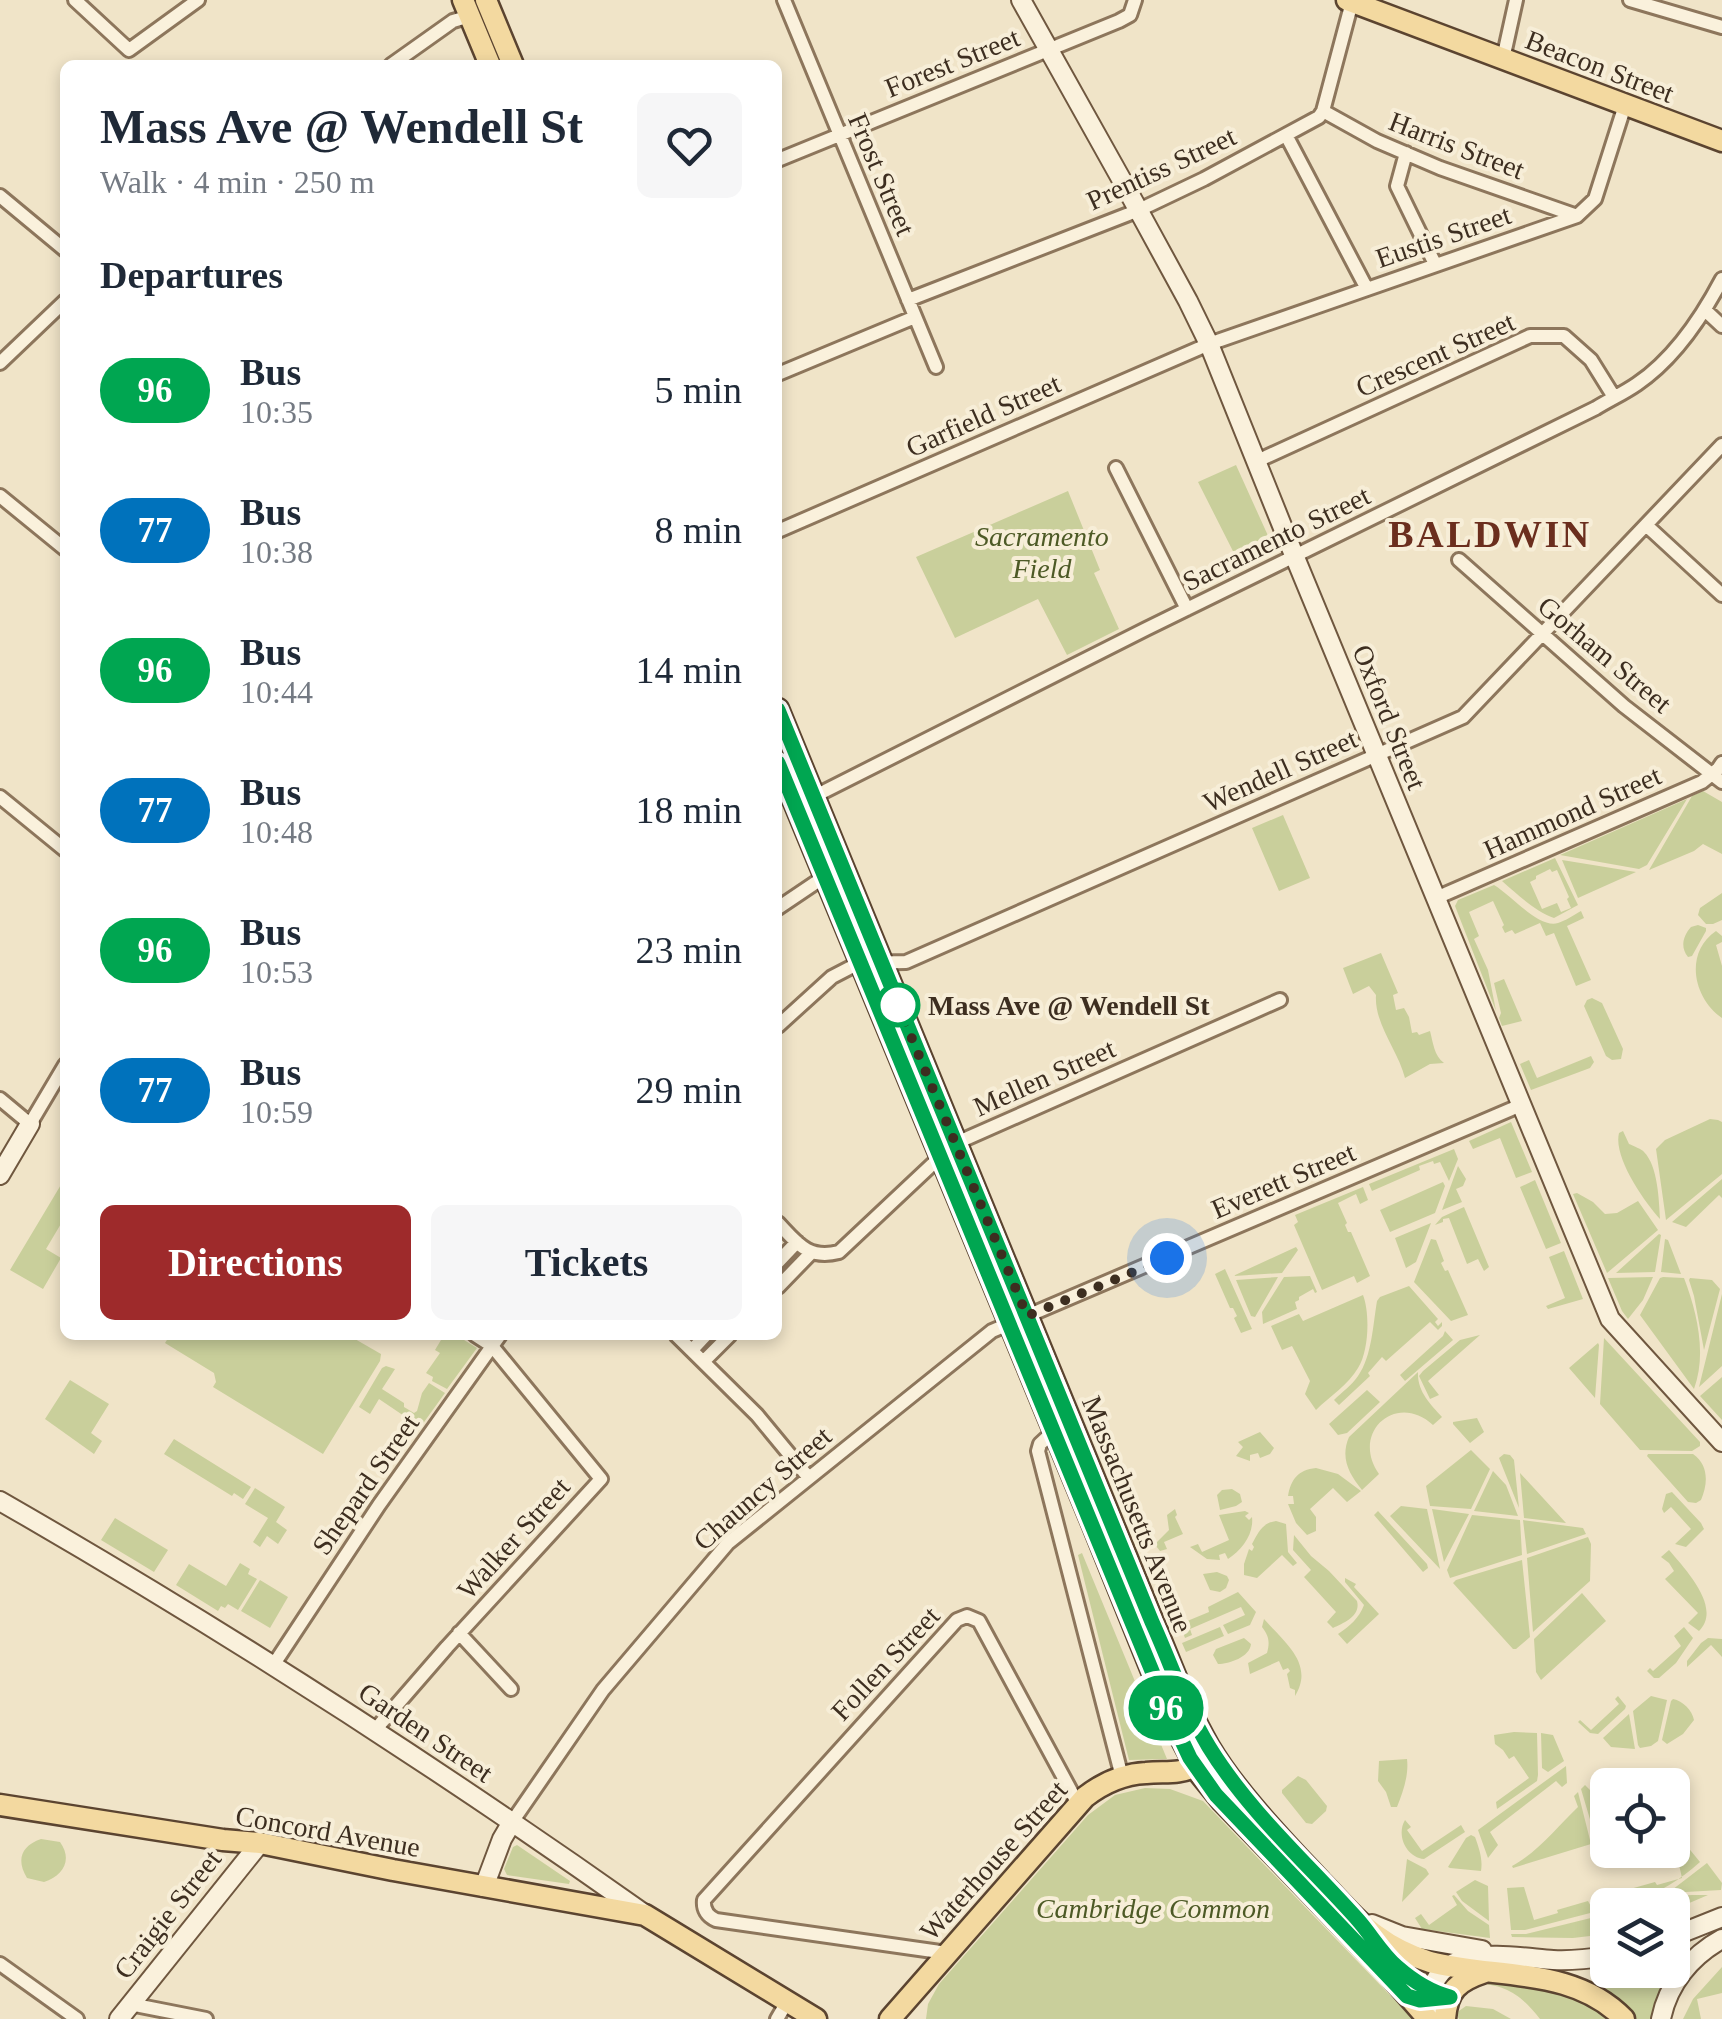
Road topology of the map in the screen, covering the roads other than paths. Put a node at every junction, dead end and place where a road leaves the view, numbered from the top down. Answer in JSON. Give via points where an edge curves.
{"nodes":[{"id":1,"x":74,"y":0,"type":"edge"},
{"id":2,"x":198,"y":0,"type":"edge"},
{"id":3,"x":486,"y":0,"type":"edge"},
{"id":4,"x":784,"y":0,"type":"edge"},
{"id":5,"x":1021,"y":0,"type":"edge"},
{"id":6,"x":1135,"y":0,"type":"edge"},
{"id":7,"x":1516,"y":0,"type":"edge"},
{"id":8,"x":1630,"y":0,"type":"edge"},
{"id":9,"x":1350,"y":1,"type":"edge"},
{"id":10,"x":467,"y":8,"type":"edge"},
{"id":11,"x":1722,"y":27,"type":"edge"},
{"id":12,"x":1050,"y":50,"type":"junction"},
{"id":13,"x":1504,"y":59,"type":"junction"},
{"id":14,"x":398,"y":60,"type":"edge"},
{"id":15,"x":488,"y":60,"type":"edge"},
{"id":16,"x":510,"y":60,"type":"edge"},
{"id":17,"x":1625,"y":105,"type":"junction"},
{"id":18,"x":1323,"y":111,"type":"junction"},
{"id":19,"x":839,"y":135,"type":"junction"},
{"id":20,"x":1286,"y":135,"type":"junction"},
{"id":21,"x":1722,"y":140,"type":"edge"},
{"id":22,"x":1406,"y":153,"type":"junction"},
{"id":23,"x":782,"y":158,"type":"edge"},
{"id":24,"x":0,"y":196,"type":"edge"},
{"id":25,"x":1139,"y":210,"type":"junction"},
{"id":26,"x":1577,"y":216,"type":"junction"},
{"id":27,"x":60,"y":246,"type":"edge"},
{"id":28,"x":1435,"y":264,"type":"junction"},
{"id":29,"x":1722,"y":278,"type":"edge"},
{"id":30,"x":1367,"y":289,"type":"junction"},
{"id":31,"x":908,"y":300,"type":"junction"},
{"id":32,"x":60,"y":307,"type":"edge"},
{"id":33,"x":1706,"y":311,"type":"junction"},
{"id":34,"x":916,"y":317,"type":"junction"},
{"id":35,"x":1722,"y":326,"type":"edge"},
{"id":36,"x":1209,"y":344,"type":"junction"},
{"id":37,"x":0,"y":363,"type":"edge"},
{"id":38,"x":936,"y":367,"type":"dead end"},
{"id":39,"x":782,"y":372,"type":"edge"},
{"id":40,"x":1614,"y":397,"type":"junction"},
{"id":41,"x":1722,"y":445,"type":"edge"},
{"id":42,"x":1255,"y":462,"type":"junction"},
{"id":43,"x":1116,"y":468,"type":"dead end"},
{"id":44,"x":2,"y":501,"type":"edge"},
{"id":45,"x":1646,"y":525,"type":"junction"},
{"id":46,"x":782,"y":529,"type":"edge"},
{"id":47,"x":60,"y":545,"type":"edge"},
{"id":48,"x":1294,"y":556,"type":"junction"},
{"id":49,"x":1459,"y":560,"type":"dead end"},
{"id":50,"x":1722,"y":595,"type":"edge"},
{"id":51,"x":1187,"y":609,"type":"junction"},
{"id":52,"x":1541,"y":634,"type":"junction"},
{"id":53,"x":782,"y":720,"type":"edge"},
{"id":54,"x":1376,"y":755,"type":"junction"},
{"id":55,"x":1722,"y":763,"type":"edge"},
{"id":56,"x":782,"y":773,"type":"edge"},
{"id":57,"x":1717,"y":778,"type":"edge"},
{"id":58,"x":813,"y":797,"type":"junction"},
{"id":59,"x":0,"y":798,"type":"edge"},
{"id":60,"x":60,"y":846,"type":"edge"},
{"id":61,"x":824,"y":877,"type":"junction"},
{"id":62,"x":1436,"y":898,"type":"junction"},
{"id":63,"x":782,"y":905,"type":"edge"},
{"id":64,"x":882,"y":962,"type":"junction"},
{"id":65,"x":859,"y":963,"type":"junction"},
{"id":66,"x":1280,"y":1000,"type":"dead end"},
{"id":67,"x":782,"y":1022,"type":"edge"},
{"id":68,"x":60,"y":1085,"type":"edge"},
{"id":69,"x":0,"y":1100,"type":"edge"},
{"id":70,"x":1521,"y":1105,"type":"junction"},
{"id":71,"x":30,"y":1124,"type":"junction"},
{"id":72,"x":948,"y":1150,"type":"junction"},
{"id":73,"x":0,"y":1175,"type":"edge"},
{"id":74,"x":782,"y":1227,"type":"edge"},
{"id":75,"x":797,"y":1242,"type":"junction"},
{"id":76,"x":811,"y":1253,"type":"junction"},
{"id":77,"x":782,"y":1258,"type":"edge"},
{"id":78,"x":782,"y":1283,"type":"edge"},
{"id":79,"x":1018,"y":1320,"type":"junction"},
{"id":80,"x":681,"y":1340,"type":"edge"},
{"id":81,"x":701,"y":1340,"type":"edge"},
{"id":82,"x":725,"y":1340,"type":"edge"},
{"id":83,"x":496,"y":1341,"type":"edge"},
{"id":84,"x":692,"y":1350,"type":"junction"},
{"id":85,"x":704,"y":1361,"type":"junction"},
{"id":86,"x":1054,"y":1432,"type":"junction"},
{"id":87,"x":1722,"y":1442,"type":"edge"},
{"id":88,"x":809,"y":1478,"type":"junction"},
{"id":89,"x":0,"y":1501,"type":"edge"},
{"id":90,"x":459,"y":1633,"type":"junction"},
{"id":91,"x":274,"y":1664,"type":"junction"},
{"id":92,"x":511,"y":1688,"type":"dead end"},
{"id":93,"x":375,"y":1730,"type":"junction"},
{"id":94,"x":1214,"y":1754,"type":"junction"},
{"id":95,"x":1194,"y":1766,"type":"junction"},
{"id":96,"x":1122,"y":1777,"type":"junction"},
{"id":97,"x":1078,"y":1804,"type":"junction"},
{"id":98,"x":0,"y":1806,"type":"edge"},
{"id":99,"x":512,"y":1822,"type":"junction"},
{"id":100,"x":260,"y":1843,"type":"junction"},
{"id":101,"x":484,"y":1886,"type":"junction"},
{"id":102,"x":1344,"y":1906,"type":"junction"},
{"id":103,"x":645,"y":1914,"type":"junction"},
{"id":104,"x":1722,"y":1916,"type":"edge"},
{"id":105,"x":1690,"y":1929,"type":"edge"},
{"id":106,"x":1722,"y":1939,"type":"edge"},
{"id":107,"x":946,"y":1953,"type":"junction"},
{"id":108,"x":1517,"y":1956,"type":"junction"},
{"id":109,"x":1590,"y":1958,"type":"edge"},
{"id":110,"x":0,"y":1964,"type":"edge"},
{"id":111,"x":1448,"y":1965,"type":"junction"},
{"id":112,"x":1486,"y":1971,"type":"junction"},
{"id":113,"x":920,"y":1985,"type":"junction"},
{"id":114,"x":782,"y":2010,"type":"edge"},
{"id":115,"x":124,"y":2012,"type":"edge"},
{"id":116,"x":78,"y":2019,"type":"edge"},
{"id":117,"x":206,"y":2019,"type":"edge"},
{"id":118,"x":816,"y":2019,"type":"edge"},
{"id":119,"x":890,"y":2019,"type":"edge"},
{"id":120,"x":910,"y":2019,"type":"edge"},
{"id":121,"x":1429,"y":2019,"type":"edge"},
{"id":122,"x":1445,"y":2019,"type":"edge"},
{"id":123,"x":1624,"y":2019,"type":"edge"},
{"id":124,"x":1661,"y":2019,"type":"edge"}],
"edges":[{"from":1,"to":2,"type":"street","via":[[129,50]]},
{"from":3,"to":16,"type":"main road"},
{"from":4,"to":19,"type":"street","name":"Frost Street"},
{"from":5,"to":12,"type":"street","name":"Oxford Street"},
{"from":6,"to":12,"type":"street","name":"Forest Street","via":[[1130,16]]},
{"from":7,"to":13,"type":"street"},
{"from":8,"to":11,"type":"street"},
{"from":9,"to":13,"type":"main road","name":"Beacon Street","via":[[1395,10]]},
{"from":9,"to":18,"type":"street"},
{"from":10,"to":14,"type":"street"},
{"from":10,"to":15,"type":"main road"},
{"from":12,"to":19,"type":"street","name":"Forest Street"},
{"from":12,"to":25,"type":"street","name":"Oxford Street"},
{"from":13,"to":17,"type":"main road","name":"Beacon Street"},
{"from":17,"to":21,"type":"main road","name":"Beacon Street"},
{"from":17,"to":26,"type":"street","via":[[1594,198]]},
{"from":18,"to":20,"type":"street","name":"Prentiss Street"},
{"from":18,"to":22,"type":"street","name":"Harris Street"},
{"from":19,"to":23,"type":"street","name":"Forest Street"},
{"from":19,"to":31,"type":"street","name":"Frost Street"},
{"from":20,"to":25,"type":"street","name":"Prentiss Street"},
{"from":20,"to":30,"type":"street"},
{"from":22,"to":26,"type":"street","name":"Harris Street"},
{"from":22,"to":28,"type":"street","via":[[1397,186]]},
{"from":24,"to":27,"type":"street"},
{"from":25,"to":31,"type":"street","name":"Prentiss Street"},
{"from":25,"to":36,"type":"street","name":"Oxford Street"},
{"from":26,"to":28,"type":"street","name":"Eustis Street"},
{"from":28,"to":30,"type":"street","name":"Eustis Street"},
{"from":29,"to":33,"type":"street","name":"Sacramento Street"},
{"from":30,"to":36,"type":"street","name":"Eustis Street"},
{"from":31,"to":34,"type":"street","name":"Frost Street"},
{"from":32,"to":37,"type":"street"},
{"from":33,"to":35,"type":"street"},
{"from":33,"to":40,"type":"street","name":"Sacramento Street","via":[[1669,356]]},
{"from":34,"to":38,"type":"street","name":"Frost Street"},
{"from":34,"to":39,"type":"street"},
{"from":36,"to":42,"type":"street","name":"Oxford Street"},
{"from":36,"to":46,"type":"street","name":"Garfield Street"},
{"from":40,"to":42,"type":"street","name":"Crescent Street","via":[[1592,360],[1564,336],[1530,336]]},
{"from":40,"to":48,"type":"street","name":"Sacramento Street"},
{"from":41,"to":45,"type":"street","name":"Wendell Street"},
{"from":42,"to":48,"type":"street","name":"Oxford Street"},
{"from":43,"to":51,"type":"street"},
{"from":44,"to":47,"type":"street"},
{"from":45,"to":50,"type":"street"},
{"from":45,"to":52,"type":"street","name":"Wendell Street"},
{"from":48,"to":51,"type":"street","name":"Sacramento Street"},
{"from":48,"to":54,"type":"street","name":"Oxford Street"},
{"from":49,"to":52,"type":"street","name":"Gorham Street"},
{"from":51,"to":58,"type":"street","name":"Sacramento Street"},
{"from":52,"to":54,"type":"street","name":"Wendell Street","via":[[1463,717]]},
{"from":52,"to":57,"type":"street","name":"Gorham Street"},
{"from":53,"to":58,"type":"main road","name":"Massachusetts Avenue"},
{"from":54,"to":62,"type":"street","name":"Oxford Street"},
{"from":54,"to":64,"type":"street","name":"Wendell Street","via":[[906,962]]},
{"from":55,"to":57,"type":"street","name":"Hammond Street"},
{"from":56,"to":61,"type":"main road","name":"Massachusetts Avenue"},
{"from":57,"to":62,"type":"street","name":"Hammond Street"},
{"from":58,"to":64,"type":"main road","name":"Massachusetts Avenue"},
{"from":59,"to":60,"type":"street"},
{"from":61,"to":63,"type":"street"},
{"from":61,"to":65,"type":"main road","name":"Massachusetts Avenue"},
{"from":62,"to":70,"type":"street","name":"Oxford Street"},
{"from":64,"to":65,"type":"street"},
{"from":64,"to":72,"type":"main road","name":"Massachusetts Avenue"},
{"from":65,"to":67,"type":"street","via":[[832,976]]},
{"from":65,"to":72,"type":"main road","name":"Massachusetts Avenue"},
{"from":66,"to":72,"type":"street","name":"Mellen Street"},
{"from":68,"to":71,"type":"street"},
{"from":69,"to":71,"type":"street"},
{"from":70,"to":79,"type":"street","name":"Everett Street"},
{"from":70,"to":87,"type":"street","name":"Oxford Street","via":[[1610,1319]]},
{"from":71,"to":73,"type":"street"},
{"from":72,"to":76,"type":"street","via":[[846,1247]]},
{"from":72,"to":79,"type":"main road","name":"Massachusetts Avenue"},
{"from":74,"to":75,"type":"street"},
{"from":75,"to":76,"type":"street"},
{"from":75,"to":77,"type":"street"},
{"from":76,"to":78,"type":"street"},
{"from":79,"to":86,"type":"main road","name":"Massachusetts Avenue"},
{"from":79,"to":88,"type":"street","name":"Chauncy Street","via":[[992,1331]]},
{"from":79,"to":94,"type":"main road","name":"Massachusetts Avenue"},
{"from":80,"to":84,"type":"street"},
{"from":81,"to":84,"type":"street"},
{"from":82,"to":85,"type":"street"},
{"from":83,"to":90,"type":"street","name":"Walker Street","via":[[600,1479]]},
{"from":83,"to":91,"type":"street","name":"Shepard Street"},
{"from":84,"to":85,"type":"street"},
{"from":85,"to":88,"type":"street"},
{"from":86,"to":95,"type":"main road","name":"Massachusetts Avenue"},
{"from":86,"to":96,"type":"street","name":"Massachusetts Avenue","via":[[1038,1451]]},
{"from":88,"to":99,"type":"street","name":"Chauncy Street","via":[[728,1543],[603,1690]]},
{"from":89,"to":91,"type":"street","name":"Garden Street"},
{"from":90,"to":92,"type":"street"},
{"from":90,"to":93,"type":"street","name":"Walker Street"},
{"from":91,"to":93,"type":"street","name":"Garden Street"},
{"from":93,"to":99,"type":"street","name":"Garden Street"},
{"from":94,"to":95,"type":"street","name":"Waterhouse Street"},
{"from":94,"to":102,"type":"main road","name":"Massachusetts Avenue"},
{"from":95,"to":96,"type":"main road","name":"Waterhouse Street","via":[[1177,1774]]},
{"from":95,"to":121,"type":"main road","name":"Massachusetts Avenue"},
{"from":96,"to":97,"type":"main road","name":"Waterhouse Street"},
{"from":97,"to":107,"type":"main road","name":"Waterhouse Street"},
{"from":97,"to":107,"type":"street","name":"Follen Street","via":[[979,1621],[962,1617],[707,1894],[704,1906],[716,1920]]},
{"from":98,"to":100,"type":"main road","name":"Concord Avenue"},
{"from":99,"to":101,"type":"street"},
{"from":99,"to":103,"type":"street","name":"Garden Street"},
{"from":100,"to":101,"type":"main road","name":"Concord Avenue"},
{"from":100,"to":115,"type":"street","name":"Craigie Street"},
{"from":101,"to":103,"type":"main road","name":"Concord Avenue"},
{"from":102,"to":108,"type":"street","via":[[1390,1933]]},
{"from":102,"to":111,"type":"main road","name":"Massachusetts Avenue","via":[[1390,1945]]},
{"from":103,"to":114,"type":"main road","name":"Garden Street"},
{"from":104,"to":105,"type":"street"},
{"from":106,"to":124,"type":"street","via":[[1684,1970]]},
{"from":107,"to":113,"type":"main road","name":"Waterhouse Street"},
{"from":108,"to":109,"type":"street"},
{"from":108,"to":111,"type":"street","via":[[1468,1957]]},
{"from":110,"to":116,"type":"street"},
{"from":111,"to":112,"type":"main road","name":"Massachusetts Avenue"},
{"from":111,"to":121,"type":"street","via":[[1433,1988]]},
{"from":112,"to":122,"type":"main road","via":[[1456,1986]]},
{"from":112,"to":123,"type":"main road","name":"Massachusetts Avenue","via":[[1575,1986]]},
{"from":113,"to":119,"type":"main road","name":"Waterhouse Street"},
{"from":113,"to":120,"type":"main road"},
{"from":114,"to":118,"type":"main road","name":"Garden Street"},
{"from":115,"to":117,"type":"street"}]}
